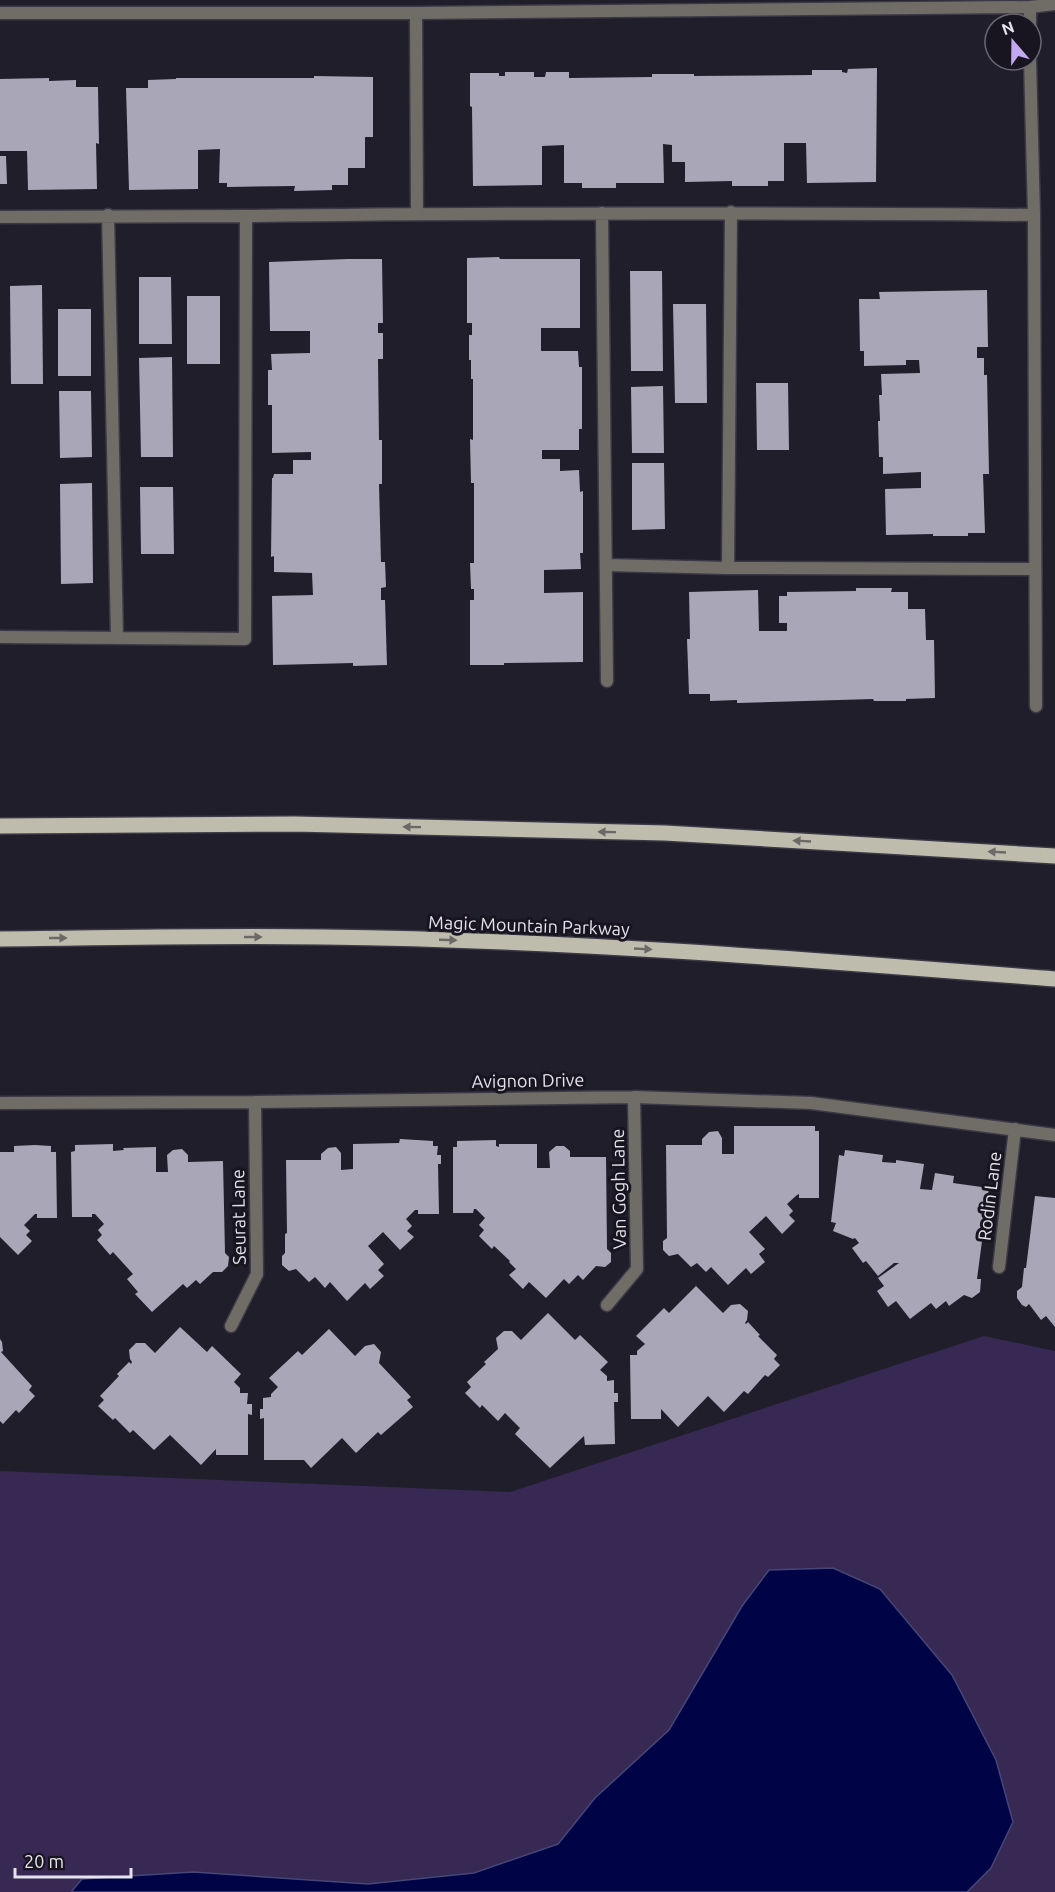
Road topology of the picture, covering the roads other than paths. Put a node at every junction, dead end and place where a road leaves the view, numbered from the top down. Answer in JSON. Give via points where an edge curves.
{"nodes":[{"id":1,"x":1055,"y":4,"type":"edge"},
{"id":2,"x":751,"y":5,"type":"edge"},
{"id":3,"x":52,"y":6,"type":"edge"},
{"id":4,"x":1030,"y":7,"type":"junction"},
{"id":5,"x":1030,"y":12,"type":"edge"},
{"id":6,"x":0,"y":13,"type":"edge"},
{"id":7,"x":416,"y":13,"type":"junction"},
{"id":8,"x":1030,"y":72,"type":"edge"},
{"id":9,"x":731,"y":212,"type":"junction"},
{"id":10,"x":417,"y":213,"type":"junction"},
{"id":11,"x":602,"y":213,"type":"junction"},
{"id":12,"x":1034,"y":214,"type":"junction"},
{"id":13,"x":108,"y":215,"type":"junction"},
{"id":14,"x":246,"y":216,"type":"junction"},
{"id":15,"x":0,"y":217,"type":"edge"},
{"id":16,"x":606,"y":565,"type":"junction"},
{"id":17,"x":728,"y":568,"type":"junction"},
{"id":18,"x":1034,"y":569,"type":"junction"},
{"id":19,"x":0,"y":637,"type":"edge"},
{"id":20,"x":117,"y":637,"type":"junction"},
{"id":21,"x":607,"y":681,"type":"dead end"},
{"id":22,"x":1036,"y":706,"type":"dead end"},
{"id":23,"x":0,"y":826,"type":"edge"},
{"id":24,"x":1055,"y":856,"type":"edge"},
{"id":25,"x":0,"y":939,"type":"edge"},
{"id":26,"x":1055,"y":979,"type":"edge"},
{"id":27,"x":634,"y":1097,"type":"junction"},
{"id":28,"x":255,"y":1102,"type":"junction"},
{"id":29,"x":0,"y":1103,"type":"edge"},
{"id":30,"x":1015,"y":1130,"type":"junction"},
{"id":31,"x":1055,"y":1135,"type":"edge"},
{"id":32,"x":999,"y":1267,"type":"dead end"},
{"id":33,"x":607,"y":1305,"type":"dead end"},
{"id":34,"x":231,"y":1326,"type":"dead end"}],
"edges":[{"from":1,"to":4,"type":"lane"},
{"from":2,"to":4,"type":"lane"},
{"from":2,"to":7,"type":"lane"},
{"from":3,"to":6,"type":"lane"},
{"from":3,"to":7,"type":"lane"},
{"from":4,"to":5,"type":"lane"},
{"from":7,"to":10,"type":"lane"},
{"from":8,"to":12,"type":"lane"},
{"from":9,"to":11,"type":"lane"},
{"from":9,"to":12,"type":"lane"},
{"from":9,"to":17,"type":"lane"},
{"from":10,"to":11,"type":"lane"},
{"from":10,"to":14,"type":"lane"},
{"from":11,"to":16,"type":"lane"},
{"from":12,"to":18,"type":"lane"},
{"from":13,"to":14,"type":"lane"},
{"from":13,"to":15,"type":"lane"},
{"from":13,"to":20,"type":"lane"},
{"from":14,"to":20,"type":"lane","via":[[245,639]]},
{"from":16,"to":17,"type":"lane"},
{"from":16,"to":21,"type":"lane"},
{"from":17,"to":18,"type":"lane"},
{"from":18,"to":22,"type":"lane"},
{"from":19,"to":20,"type":"lane"},
{"from":24,"to":23,"type":"main road","one_way":true,"via":[[665,833],[295,824]]},
{"from":25,"to":26,"type":"main road","name":"Magic Mountain Parkway","one_way":true,"via":[[324,937],[531,943],[738,954]]},
{"from":27,"to":28,"type":"lane","name":"Avignon Drive"},
{"from":27,"to":30,"type":"lane","name":"Avignon Drive","via":[[811,1103]]},
{"from":27,"to":33,"type":"lane","name":"Van Gogh Lane","via":[[638,1269]]},
{"from":28,"to":29,"type":"lane","name":"Avignon Drive"},
{"from":28,"to":34,"type":"lane","name":"Seurat Lane","via":[[257,1274]]},
{"from":30,"to":31,"type":"lane","name":"Avignon Drive"},
{"from":30,"to":32,"type":"lane","name":"Rodin Lane"}]}
